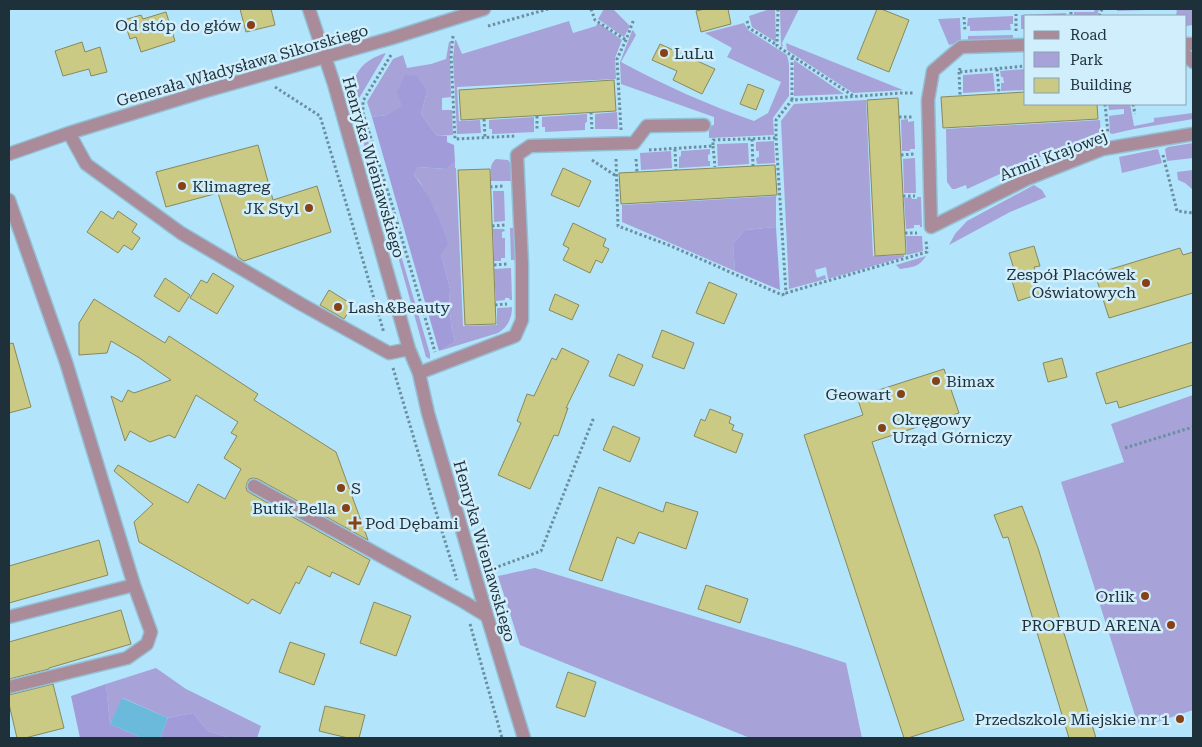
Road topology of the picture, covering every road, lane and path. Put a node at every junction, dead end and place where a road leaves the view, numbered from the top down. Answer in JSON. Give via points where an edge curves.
{"nodes":[{"id":1,"x":310,"y":9,"type":"edge"},
{"id":2,"x":484,"y":9,"type":"edge"},
{"id":3,"x":548,"y":9,"type":"edge"},
{"id":4,"x":591,"y":9,"type":"edge"},
{"id":5,"x":778,"y":9,"type":"edge"},
{"id":6,"x":1016,"y":14,"type":"dead end"},
{"id":7,"x":964,"y":17,"type":"dead end"},
{"id":8,"x":634,"y":19,"type":"dead end"},
{"id":9,"x":747,"y":21,"type":"dead end"},
{"id":10,"x":481,"y":28,"type":"dead end"},
{"id":11,"x":1016,"y":32,"type":"dead end"},
{"id":12,"x":444,"y":39,"type":"dead end"},
{"id":13,"x":626,"y":40,"type":"junction"},
{"id":14,"x":965,"y":41,"type":"junction"},
{"id":15,"x":1024,"y":45,"type":"edge"},
{"id":16,"x":777,"y":46,"type":"junction"},
{"id":17,"x":398,"y":52,"type":"dead end"},
{"id":18,"x":792,"y":56,"type":"junction"},
{"id":19,"x":324,"y":57,"type":"junction"},
{"id":20,"x":1024,"y":66,"type":"edge"},
{"id":21,"x":997,"y":69,"type":"junction"},
{"id":22,"x":959,"y":72,"type":"junction"},
{"id":23,"x":953,"y":78,"type":"dead end"},
{"id":24,"x":960,"y":78,"type":"junction"},
{"id":25,"x":273,"y":86,"type":"dead end"},
{"id":26,"x":999,"y":93,"type":"dead end"},
{"id":27,"x":960,"y":95,"type":"dead end"},
{"id":28,"x":855,"y":97,"type":"junction"},
{"id":29,"x":792,"y":100,"type":"junction"},
{"id":30,"x":916,"y":101,"type":"dead end"},
{"id":31,"x":1106,"y":105,"type":"edge"},
{"id":32,"x":1134,"y":105,"type":"edge"},
{"id":33,"x":591,"y":112,"type":"dead end"},
{"id":34,"x":1135,"y":114,"type":"dead end"},
{"id":35,"x":537,"y":116,"type":"dead end"},
{"id":36,"x":916,"y":116,"type":"dead end"},
{"id":37,"x":899,"y":117,"type":"dead end"},
{"id":38,"x":484,"y":119,"type":"dead end"},
{"id":39,"x":704,"y":125,"type":"dead end"},
{"id":40,"x":621,"y":131,"type":"dead end"},
{"id":41,"x":592,"y":132,"type":"dead end"},
{"id":42,"x":69,"y":133,"type":"junction"},
{"id":43,"x":1193,"y":134,"type":"edge"},
{"id":44,"x":524,"y":135,"type":"dead end"},
{"id":45,"x":534,"y":135,"type":"dead end"},
{"id":46,"x":484,"y":138,"type":"junction"},
{"id":47,"x":776,"y":138,"type":"junction"},
{"id":48,"x":752,"y":139,"type":"junction"},
{"id":49,"x":1108,"y":140,"type":"dead end"},
{"id":50,"x":713,"y":146,"type":"junction"},
{"id":51,"x":674,"y":149,"type":"junction"},
{"id":52,"x":646,"y":150,"type":"dead end"},
{"id":53,"x":616,"y":152,"type":"dead end"},
{"id":54,"x":9,"y":154,"type":"edge"},
{"id":55,"x":917,"y":154,"type":"dead end"},
{"id":56,"x":901,"y":155,"type":"dead end"},
{"id":57,"x":588,"y":158,"type":"dead end"},
{"id":58,"x":636,"y":158,"type":"dead end"},
{"id":59,"x":753,"y":166,"type":"dead end"},
{"id":60,"x":1166,"y":166,"type":"dead end"},
{"id":61,"x":715,"y":168,"type":"dead end"},
{"id":62,"x":676,"y":170,"type":"dead end"},
{"id":63,"x":638,"y":172,"type":"dead end"},
{"id":64,"x":617,"y":176,"type":"junction"},
{"id":65,"x":518,"y":184,"type":"junction"},
{"id":66,"x":490,"y":187,"type":"dead end"},
{"id":67,"x":903,"y":196,"type":"dead end"},
{"id":68,"x":918,"y":196,"type":"dead end"},
{"id":69,"x":9,"y":200,"type":"edge"},
{"id":70,"x":1193,"y":213,"type":"edge"},
{"id":71,"x":508,"y":225,"type":"dead end"},
{"id":72,"x":492,"y":226,"type":"dead end"},
{"id":73,"x":928,"y":230,"type":"junction"},
{"id":74,"x":513,"y":264,"type":"dead end"},
{"id":75,"x":494,"y":265,"type":"dead end"},
{"id":76,"x":786,"y":293,"type":"junction"},
{"id":77,"x":409,"y":349,"type":"junction"},
{"id":78,"x":389,"y":353,"type":"junction"},
{"id":79,"x":434,"y":367,"type":"junction"},
{"id":80,"x":419,"y":373,"type":"junction"},
{"id":81,"x":594,"y":417,"type":"dead end"},
{"id":82,"x":1193,"y":427,"type":"edge"},
{"id":83,"x":1125,"y":448,"type":"dead end"},
{"id":84,"x":254,"y":486,"type":"dead end"},
{"id":85,"x":486,"y":562,"type":"dead end"},
{"id":86,"x":489,"y":570,"type":"junction"},
{"id":87,"x":475,"y":576,"type":"junction"},
{"id":88,"x":134,"y":585,"type":"junction"},
{"id":89,"x":464,"y":602,"type":"junction"},
{"id":90,"x":487,"y":616,"type":"junction"},
{"id":91,"x":9,"y":617,"type":"edge"},
{"id":92,"x":9,"y":687,"type":"edge"},
{"id":93,"x":502,"y":738,"type":"edge"},
{"id":94,"x":524,"y":738,"type":"edge"}],
"edges":[{"from":1,"to":19,"type":"street","name":"Henryka Wieniawskiego"},
{"from":2,"to":19,"type":"street","name":"Generała Władysława Sikorskiego"},
{"from":3,"to":10,"type":"path"},
{"from":4,"to":13,"type":"path","via":[[595,20]]},
{"from":5,"to":16,"type":"path"},
{"from":6,"to":11,"type":"path"},
{"from":7,"to":14,"type":"path"},
{"from":8,"to":13,"type":"path"},
{"from":9,"to":16,"type":"path","via":[[749,28]]},
{"from":12,"to":46,"type":"path","via":[[453,36],[455,139]]},
{"from":13,"to":40,"type":"path","via":[[617,59]]},
{"from":14,"to":15,"type":"street"},
{"from":14,"to":22,"type":"path"},
{"from":14,"to":73,"type":"street","via":[[933,71],[928,100]]},
{"from":16,"to":18,"type":"path"},
{"from":17,"to":79,"type":"path","via":[[390,55],[363,100],[363,113],[430,337],[435,355]]},
{"from":18,"to":28,"type":"path"},
{"from":18,"to":29,"type":"path"},
{"from":19,"to":42,"type":"street","name":"Generała Władysława Sikorskiego"},
{"from":19,"to":77,"type":"street","name":"Henryka Wieniawskiego"},
{"from":20,"to":21,"type":"path"},
{"from":21,"to":22,"type":"path"},
{"from":21,"to":26,"type":"path"},
{"from":22,"to":24,"type":"path"},
{"from":23,"to":24,"type":"path"},
{"from":24,"to":27,"type":"path"},
{"from":25,"to":78,"type":"path","via":[[320,116]]},
{"from":28,"to":29,"type":"path"},
{"from":28,"to":30,"type":"path","via":[[901,93],[916,94]]},
{"from":29,"to":47,"type":"path","via":[[776,120]]},
{"from":31,"to":49,"type":"path"},
{"from":32,"to":34,"type":"path"},
{"from":33,"to":41,"type":"path"},
{"from":35,"to":45,"type":"path","via":[[537,135]]},
{"from":36,"to":37,"type":"path"},
{"from":38,"to":46,"type":"path"},
{"from":39,"to":65,"type":"street","via":[[647,126],[634,143],[530,146],[517,155]]},
{"from":42,"to":54,"type":"street","name":"Generała Władysława Sikorskiego"},
{"from":42,"to":78,"type":"street","via":[[86,164],[182,233]]},
{"from":43,"to":73,"type":"street","name":"Armii Krajowej","via":[[1103,149],[1027,180]]},
{"from":44,"to":46,"type":"path"},
{"from":47,"to":48,"type":"path"},
{"from":47,"to":76,"type":"path"},
{"from":48,"to":50,"type":"path","via":[[713,140]]},
{"from":48,"to":59,"type":"path"},
{"from":50,"to":51,"type":"path"},
{"from":50,"to":61,"type":"path"},
{"from":51,"to":52,"type":"path"},
{"from":51,"to":62,"type":"path"},
{"from":53,"to":64,"type":"path"},
{"from":55,"to":56,"type":"path"},
{"from":57,"to":64,"type":"path"},
{"from":58,"to":63,"type":"path"},
{"from":60,"to":70,"type":"path","via":[[1177,211]]},
{"from":64,"to":76,"type":"path","via":[[618,226],[782,295]]},
{"from":65,"to":66,"type":"path"},
{"from":65,"to":79,"type":"street","via":[[522,320],[514,336]]},
{"from":67,"to":68,"type":"path"},
{"from":69,"to":88,"type":"street","via":[[66,362]]},
{"from":71,"to":72,"type":"path"},
{"from":73,"to":76,"type":"path","via":[[927,252]]},
{"from":74,"to":75,"type":"path"},
{"from":77,"to":78,"type":"street"},
{"from":77,"to":80,"type":"street","name":"Henryka Wieniawskiego"},
{"from":78,"to":89,"type":"path"},
{"from":79,"to":80,"type":"street"},
{"from":80,"to":87,"type":"street","name":"Henryka Wieniawskiego"},
{"from":81,"to":86,"type":"path","via":[[541,551]]},
{"from":82,"to":83,"type":"path"},
{"from":84,"to":89,"type":"street"},
{"from":85,"to":86,"type":"path"},
{"from":86,"to":87,"type":"path"},
{"from":87,"to":90,"type":"street","name":"Henryka Wieniawskiego"},
{"from":88,"to":91,"type":"street"},
{"from":88,"to":92,"type":"street","via":[[151,632],[147,644],[127,658]]},
{"from":89,"to":90,"type":"street"},
{"from":89,"to":93,"type":"path"},
{"from":90,"to":94,"type":"street","name":"Henryka Wieniawskiego"}]}
